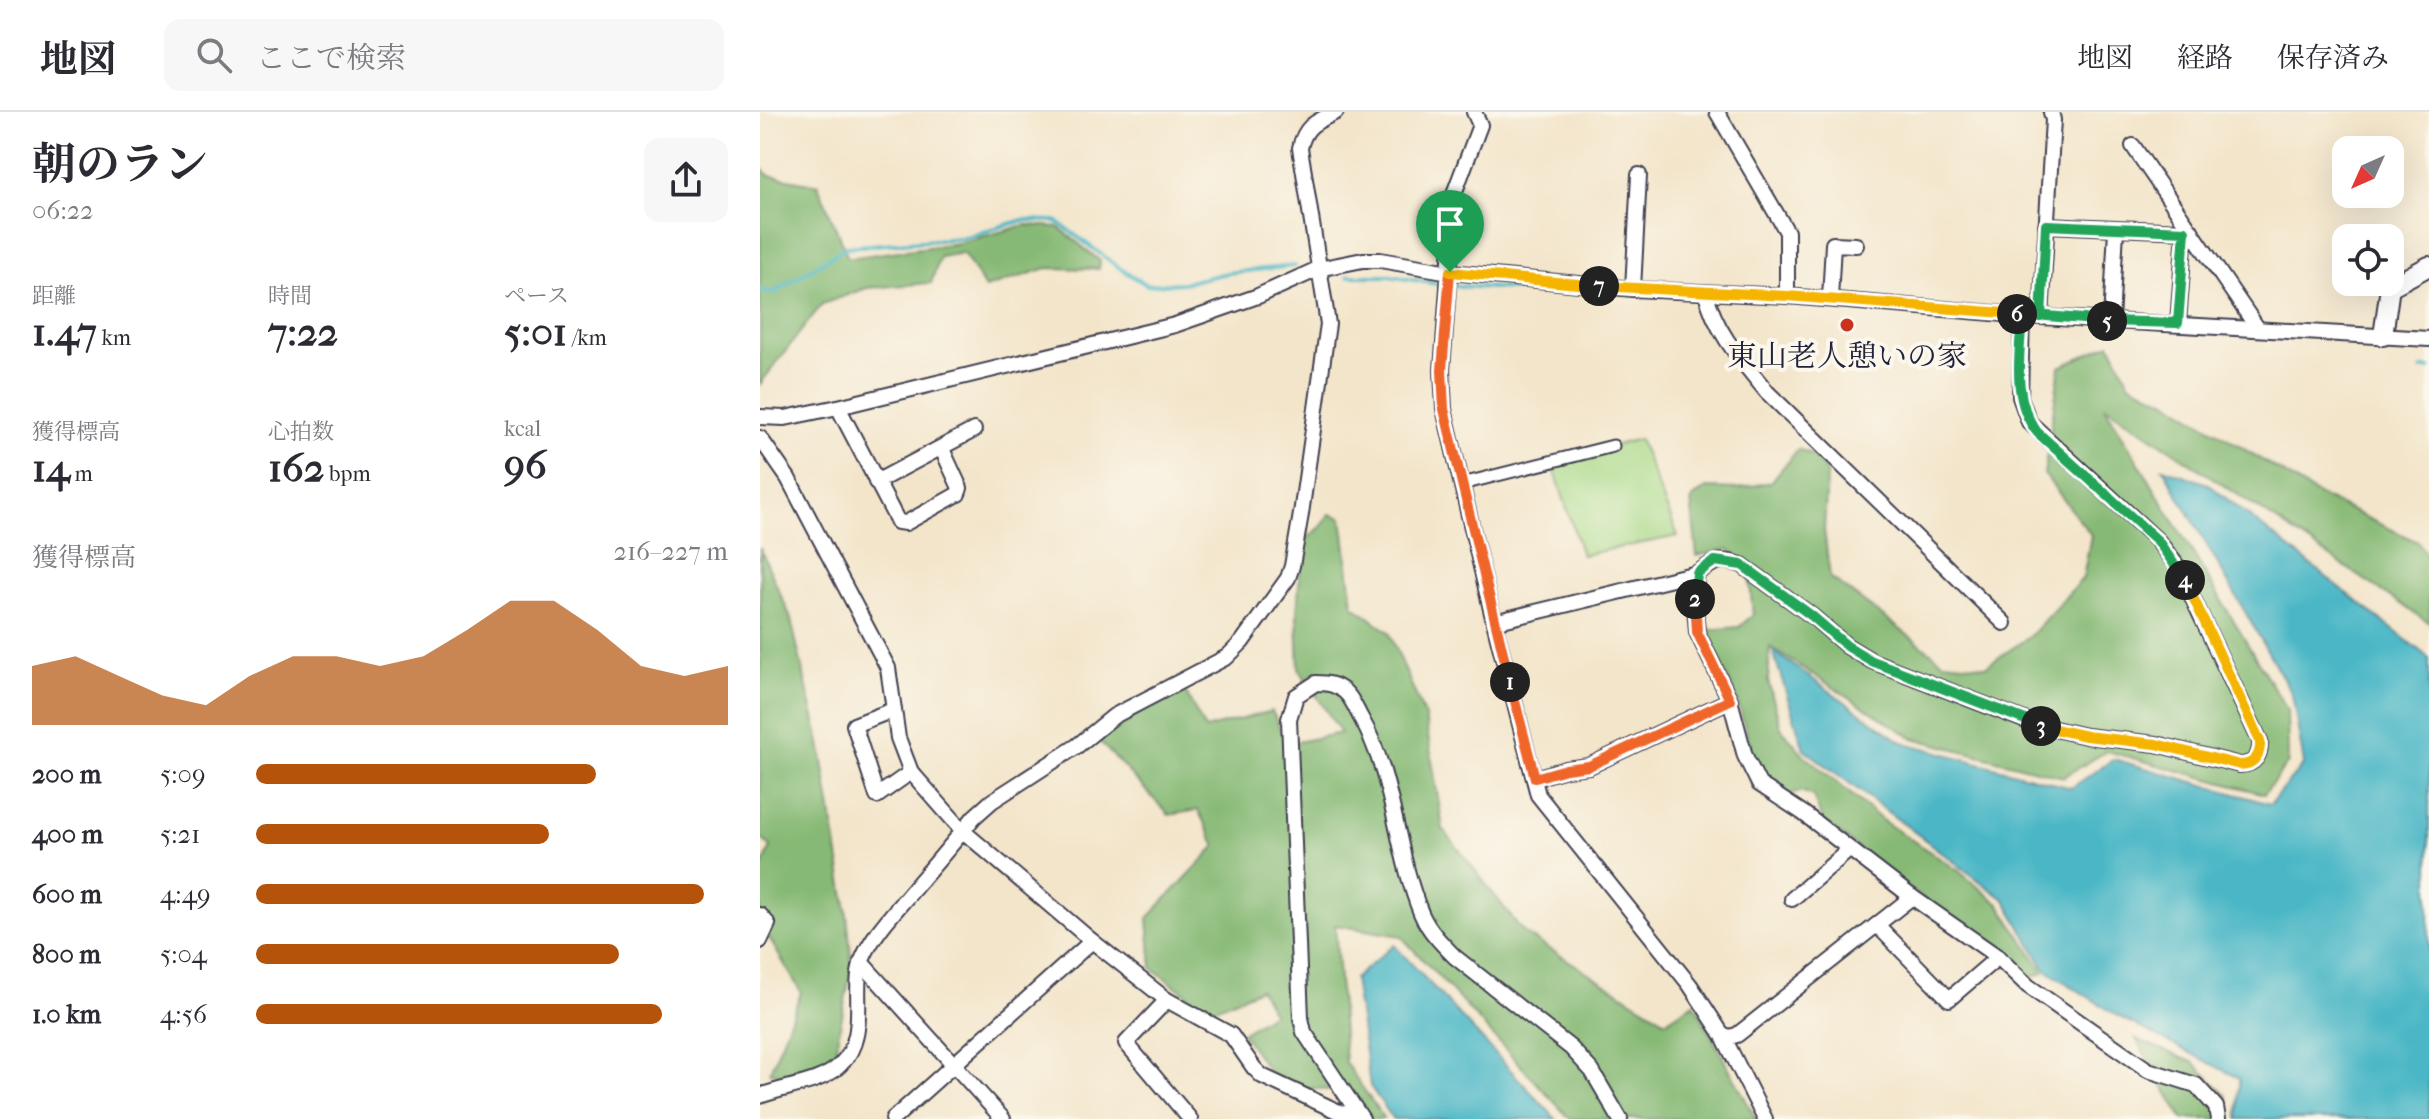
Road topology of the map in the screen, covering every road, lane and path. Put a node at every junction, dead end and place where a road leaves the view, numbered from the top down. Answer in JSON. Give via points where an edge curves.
{"nodes":[{"id":1,"x":1336,"y":112,"type":"edge"},
{"id":2,"x":1474,"y":112,"type":"edge"},
{"id":3,"x":1717,"y":112,"type":"edge"},
{"id":4,"x":2051,"y":112,"type":"edge"},
{"id":5,"x":2133,"y":146,"type":"dead end"},
{"id":6,"x":1639,"y":175,"type":"dead end"},
{"id":7,"x":2046,"y":225,"type":"junction"},
{"id":8,"x":2116,"y":230,"type":"junction"},
{"id":9,"x":2188,"y":231,"type":"junction"},
{"id":10,"x":1856,"y":245,"type":"dead end"},
{"id":11,"x":2429,"y":266,"type":"edge"},
{"id":12,"x":1318,"y":269,"type":"junction"},
{"id":13,"x":1450,"y":272,"type":"junction"},
{"id":14,"x":1633,"y":289,"type":"junction"},
{"id":15,"x":1706,"y":293,"type":"junction"},
{"id":16,"x":1787,"y":296,"type":"junction"},
{"id":17,"x":1830,"y":299,"type":"junction"},
{"id":18,"x":2022,"y":314,"type":"junction"},
{"id":19,"x":2041,"y":317,"type":"junction"},
{"id":20,"x":2111,"y":321,"type":"junction"},
{"id":21,"x":2178,"y":323,"type":"junction"},
{"id":22,"x":2258,"y":329,"type":"junction"},
{"id":23,"x":2383,"y":336,"type":"junction"},
{"id":24,"x":2429,"y":339,"type":"edge"},
{"id":25,"x":838,"y":407,"type":"junction"},
{"id":26,"x":760,"y":417,"type":"edge"},
{"id":27,"x":974,"y":430,"type":"dead end"},
{"id":28,"x":760,"y":438,"type":"edge"},
{"id":29,"x":1613,"y":446,"type":"dead end"},
{"id":30,"x":942,"y":449,"type":"junction"},
{"id":31,"x":876,"y":482,"type":"junction"},
{"id":32,"x":1462,"y":484,"type":"junction"},
{"id":33,"x":1697,"y":573,"type":"junction"},
{"id":34,"x":1494,"y":622,"type":"junction"},
{"id":35,"x":2004,"y":623,"type":"dead end"},
{"id":36,"x":1730,"y":700,"type":"junction"},
{"id":37,"x":893,"y":710,"type":"junction"},
{"id":38,"x":911,"y":772,"type":"junction"},
{"id":39,"x":1535,"y":778,"type":"junction"},
{"id":40,"x":963,"y":831,"type":"junction"},
{"id":41,"x":1849,"y":850,"type":"junction"},
{"id":42,"x":1912,"y":897,"type":"junction"},
{"id":43,"x":1792,"y":899,"type":"dead end"},
{"id":44,"x":760,"y":915,"type":"edge"},
{"id":45,"x":1878,"y":926,"type":"junction"},
{"id":46,"x":760,"y":941,"type":"edge"},
{"id":47,"x":1092,"y":941,"type":"junction"},
{"id":48,"x":1998,"y":957,"type":"junction"},
{"id":49,"x":861,"y":962,"type":"junction"},
{"id":50,"x":1167,"y":1000,"type":"junction"},
{"id":51,"x":1722,"y":1034,"type":"junction"},
{"id":52,"x":954,"y":1064,"type":"junction"},
{"id":53,"x":760,"y":1096,"type":"edge"},
{"id":54,"x":1359,"y":1116,"type":"edge"},
{"id":55,"x":893,"y":1119,"type":"edge"},
{"id":56,"x":1003,"y":1119,"type":"edge"},
{"id":57,"x":1190,"y":1119,"type":"edge"},
{"id":58,"x":1620,"y":1119,"type":"edge"},
{"id":59,"x":1765,"y":1119,"type":"edge"},
{"id":60,"x":2218,"y":1119,"type":"edge"}],
"edges":[{"from":1,"to":12,"type":"street","via":[[1303,132],[1300,148]]},
{"from":2,"to":13,"type":"street","via":[[1480,125],[1455,191]]},
{"from":3,"to":16,"type":"street","via":[[1787,232]]},
{"from":4,"to":7,"type":"street"},
{"from":5,"to":9,"type":"street"},
{"from":6,"to":14,"type":"street"},
{"from":7,"to":8,"type":"street"},
{"from":7,"to":19,"type":"street"},
{"from":8,"to":9,"type":"street"},
{"from":8,"to":20,"type":"street"},
{"from":9,"to":21,"type":"street"},
{"from":9,"to":22,"type":"street"},
{"from":10,"to":17,"type":"street","via":[[1833,244]]},
{"from":11,"to":23,"type":"street","via":[[2390,287]]},
{"from":12,"to":13,"type":"street","via":[[1380,260]]},
{"from":12,"to":25,"type":"street","via":[[1175,325]]},
{"from":12,"to":40,"type":"street","via":[[1327,335],[1288,578],[1227,657],[1114,716],[992,801]]},
{"from":13,"to":14,"type":"street"},
{"from":13,"to":32,"type":"street","via":[[1444,409]]},
{"from":14,"to":15,"type":"street"},
{"from":15,"to":16,"type":"street"},
{"from":15,"to":35,"type":"street","via":[[1711,316],[1767,392]]},
{"from":16,"to":17,"type":"street"},
{"from":17,"to":18,"type":"street"},
{"from":18,"to":19,"type":"street"},
{"from":18,"to":33,"type":"street","via":[[2020,389],[2029,422],[2158,541],[2178,567],[2260,741],[2261,751],[2253,761],[2240,765],[2156,744],[2037,725],[1872,661],[1742,565],[1715,561]]},
{"from":19,"to":20,"type":"street"},
{"from":20,"to":21,"type":"street"},
{"from":21,"to":22,"type":"street"},
{"from":22,"to":23,"type":"street"},
{"from":23,"to":24,"type":"street"},
{"from":25,"to":26,"type":"street","via":[[785,418]]},
{"from":25,"to":31,"type":"street"},
{"from":27,"to":30,"type":"street"},
{"from":28,"to":37,"type":"street","via":[[788,478],[888,668]]},
{"from":29,"to":32,"type":"street"},
{"from":30,"to":31,"type":"street"},
{"from":30,"to":31,"type":"street","via":[[958,494],[906,523],[898,522]]},
{"from":32,"to":34,"type":"street"},
{"from":33,"to":34,"type":"street"},
{"from":33,"to":36,"type":"street","via":[[1697,632]]},
{"from":34,"to":39,"type":"street"},
{"from":36,"to":39,"type":"street","via":[[1589,766]]},
{"from":36,"to":41,"type":"street","via":[[1745,756],[1759,784]]},
{"from":37,"to":38,"type":"street"},
{"from":37,"to":38,"type":"street","via":[[854,725],[877,796]]},
{"from":38,"to":40,"type":"street"},
{"from":39,"to":51,"type":"street","via":[[1538,795],[1690,985]]},
{"from":40,"to":47,"type":"street"},
{"from":40,"to":49,"type":"street","via":[[876,935]]},
{"from":41,"to":42,"type":"street"},
{"from":41,"to":43,"type":"street"},
{"from":42,"to":45,"type":"street"},
{"from":42,"to":48,"type":"street"},
{"from":44,"to":46,"type":"street","via":[[768,924]]},
{"from":45,"to":48,"type":"street","via":[[1949,999]]},
{"from":45,"to":51,"type":"street","via":[[1737,1035]]},
{"from":47,"to":50,"type":"street"},
{"from":47,"to":52,"type":"street"},
{"from":48,"to":60,"type":"street","via":[[2028,986],[2148,1070],[2196,1085],[2216,1107]]},
{"from":49,"to":52,"type":"street"},
{"from":49,"to":53,"type":"street","via":[[855,1037],[841,1064]]},
{"from":50,"to":54,"type":"street","via":[[1231,1035],[1262,1076]]},
{"from":50,"to":57,"type":"street","via":[[1126,1043]]},
{"from":51,"to":59,"type":"street"},
{"from":52,"to":55,"type":"street"},
{"from":52,"to":56,"type":"street"},
{"from":54,"to":58,"type":"street","via":[[1304,1032],[1301,1018],[1289,719],[1296,696],[1316,683],[1343,690],[1369,731],[1386,778],[1408,874],[1422,915],[1439,940],[1571,1048],[1592,1071]]}]}
